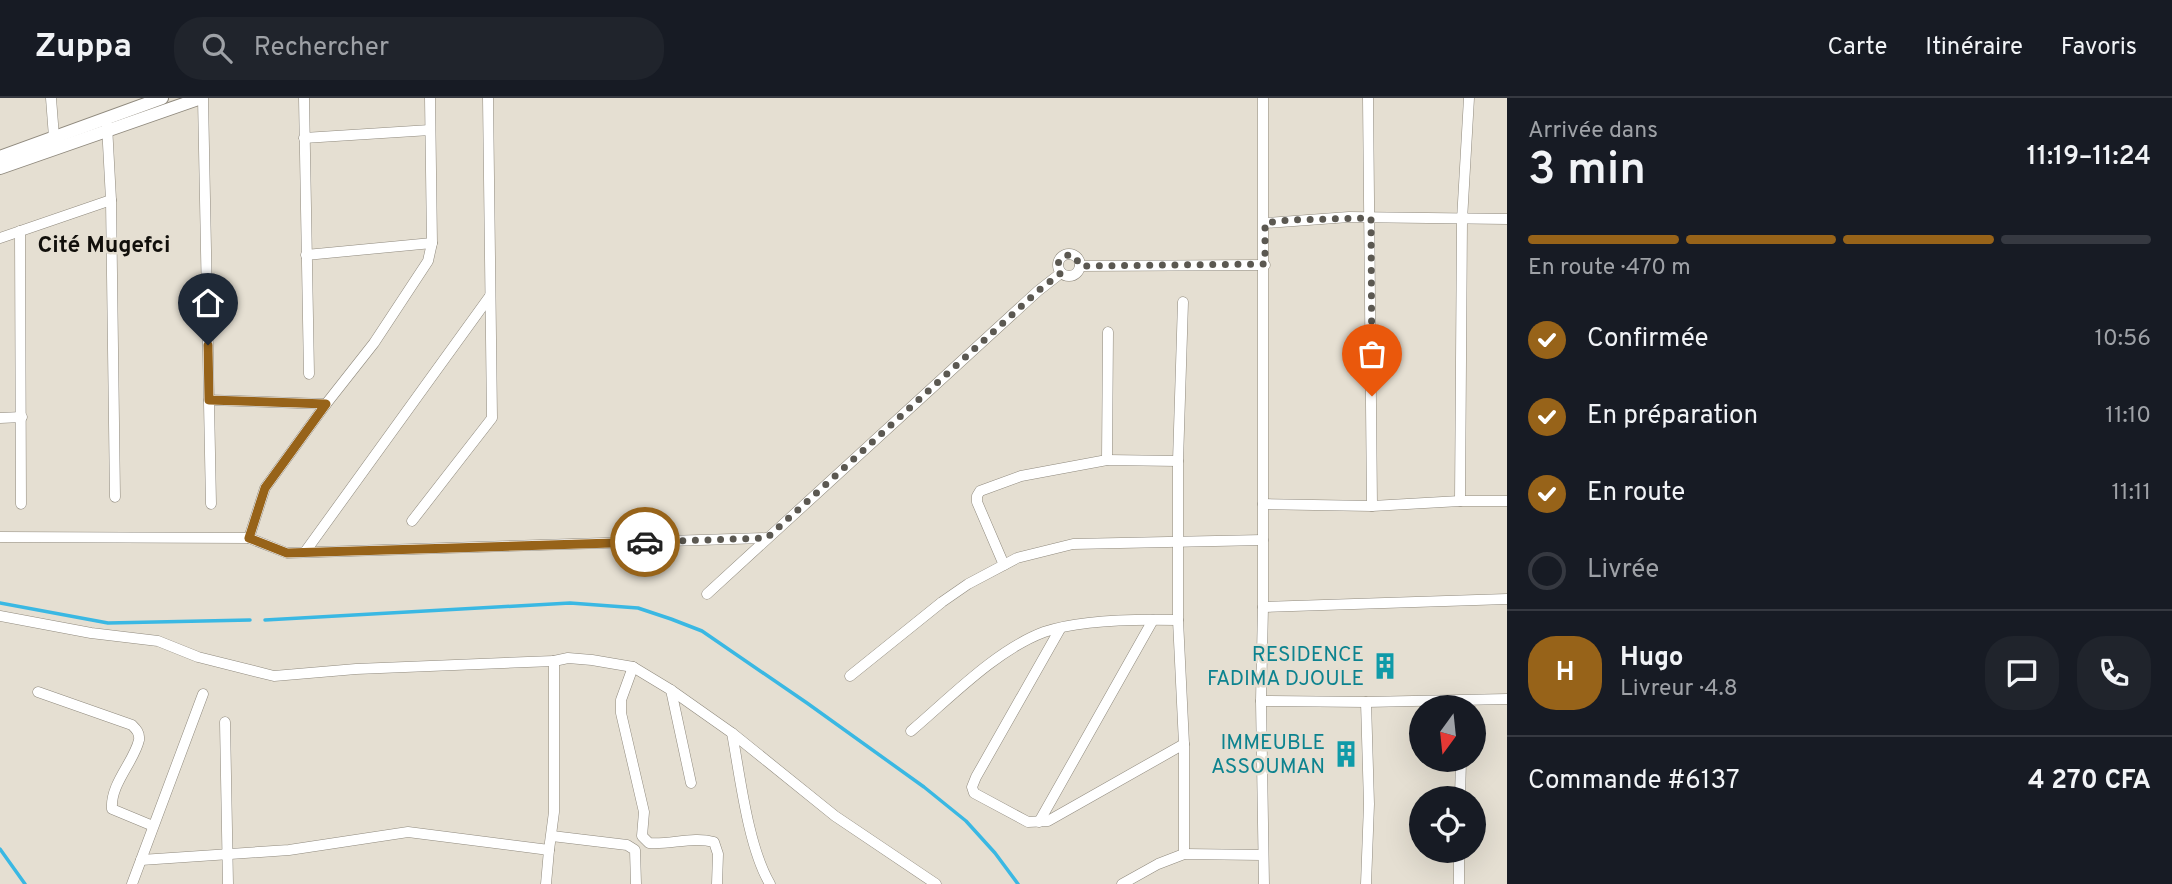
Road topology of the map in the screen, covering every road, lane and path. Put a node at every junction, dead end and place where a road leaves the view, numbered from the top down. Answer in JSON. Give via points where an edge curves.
{"nodes":[{"id":1,"x":51,"y":98,"type":"edge"},
{"id":2,"x":162,"y":98,"type":"edge"},
{"id":3,"x":202,"y":98,"type":"edge"},
{"id":4,"x":304,"y":98,"type":"edge"},
{"id":5,"x":430,"y":98,"type":"edge"},
{"id":6,"x":488,"y":98,"type":"edge"},
{"id":7,"x":1263,"y":98,"type":"edge"},
{"id":8,"x":1368,"y":98,"type":"edge"},
{"id":9,"x":1469,"y":98,"type":"edge"},
{"id":10,"x":107,"y":124,"type":"junction"},
{"id":11,"x":430,"y":130,"type":"junction"},
{"id":12,"x":54,"y":137,"type":"junction"},
{"id":13,"x":304,"y":138,"type":"junction"},
{"id":14,"x":0,"y":157,"type":"edge"},
{"id":15,"x":0,"y":168,"type":"edge"},
{"id":16,"x":111,"y":200,"type":"junction"},
{"id":17,"x":1371,"y":218,"type":"junction"},
{"id":18,"x":1507,"y":219,"type":"edge"},
{"id":19,"x":1462,"y":220,"type":"junction"},
{"id":20,"x":1265,"y":223,"type":"junction"},
{"id":21,"x":20,"y":231,"type":"junction"},
{"id":22,"x":0,"y":238,"type":"edge"},
{"id":23,"x":432,"y":243,"type":"junction"},
{"id":24,"x":306,"y":256,"type":"junction"},
{"id":25,"x":1265,"y":264,"type":"junction"},
{"id":26,"x":1080,"y":266,"type":"junction"},
{"id":27,"x":1061,"y":273,"type":"junction"},
{"id":28,"x":490,"y":295,"type":"junction"},
{"id":29,"x":1183,"y":302,"type":"dead end"},
{"id":30,"x":1108,"y":332,"type":"dead end"},
{"id":31,"x":309,"y":374,"type":"dead end"},
{"id":32,"x":209,"y":400,"type":"junction"},
{"id":33,"x":326,"y":404,"type":"junction"},
{"id":34,"x":22,"y":417,"type":"junction"},
{"id":35,"x":0,"y":418,"type":"edge"},
{"id":36,"x":1107,"y":460,"type":"junction"},
{"id":37,"x":1178,"y":461,"type":"junction"},
{"id":38,"x":115,"y":497,"type":"dead end"},
{"id":39,"x":1460,"y":501,"type":"junction"},
{"id":40,"x":1507,"y":501,"type":"edge"},
{"id":41,"x":21,"y":504,"type":"dead end"},
{"id":42,"x":211,"y":504,"type":"dead end"},
{"id":43,"x":1263,"y":504,"type":"junction"},
{"id":44,"x":1373,"y":506,"type":"junction"},
{"id":45,"x":412,"y":521,"type":"dead end"},
{"id":46,"x":0,"y":537,"type":"edge"},
{"id":47,"x":249,"y":538,"type":"junction"},
{"id":48,"x":767,"y":538,"type":"junction"},
{"id":49,"x":1263,"y":540,"type":"junction"},
{"id":50,"x":1179,"y":542,"type":"junction"},
{"id":51,"x":305,"y":552,"type":"junction"},
{"id":52,"x":1004,"y":565,"type":"junction"},
{"id":53,"x":707,"y":594,"type":"dead end"},
{"id":54,"x":1507,"y":599,"type":"edge"},
{"id":55,"x":1263,"y":607,"type":"junction"},
{"id":56,"x":0,"y":616,"type":"edge"},
{"id":57,"x":1153,"y":620,"type":"junction"},
{"id":58,"x":1178,"y":620,"type":"junction"},
{"id":59,"x":1060,"y":629,"type":"junction"},
{"id":60,"x":554,"y":661,"type":"junction"},
{"id":61,"x":633,"y":667,"type":"junction"},
{"id":62,"x":850,"y":676,"type":"dead end"},
{"id":63,"x":671,"y":690,"type":"junction"},
{"id":64,"x":38,"y":692,"type":"dead end"},
{"id":65,"x":203,"y":694,"type":"dead end"},
{"id":66,"x":1507,"y":699,"type":"edge"},
{"id":67,"x":1261,"y":701,"type":"junction"},
{"id":68,"x":1486,"y":701,"type":"edge"},
{"id":69,"x":1366,"y":702,"type":"junction"},
{"id":70,"x":1409,"y":703,"type":"edge"},
{"id":71,"x":225,"y":722,"type":"dead end"},
{"id":72,"x":911,"y":731,"type":"dead end"},
{"id":73,"x":732,"y":733,"type":"junction"},
{"id":74,"x":1184,"y":744,"type":"junction"},
{"id":75,"x":691,"y":783,"type":"dead end"},
{"id":76,"x":1039,"y":822,"type":"junction"},
{"id":77,"x":153,"y":826,"type":"junction"},
{"id":78,"x":552,"y":836,"type":"junction"},
{"id":79,"x":549,"y":850,"type":"junction"},
{"id":80,"x":226,"y":853,"type":"junction"},
{"id":81,"x":1184,"y":854,"type":"junction"},
{"id":82,"x":1262,"y":855,"type":"junction"},
{"id":83,"x":141,"y":860,"type":"junction"},
{"id":84,"x":1459,"y":863,"type":"edge"},
{"id":85,"x":132,"y":884,"type":"edge"},
{"id":86,"x":228,"y":884,"type":"edge"},
{"id":87,"x":546,"y":884,"type":"edge"},
{"id":88,"x":636,"y":884,"type":"edge"},
{"id":89,"x":717,"y":884,"type":"edge"},
{"id":90,"x":770,"y":884,"type":"edge"},
{"id":91,"x":936,"y":884,"type":"edge"},
{"id":92,"x":1122,"y":884,"type":"edge"},
{"id":93,"x":1264,"y":884,"type":"edge"},
{"id":94,"x":1366,"y":884,"type":"edge"},
{"id":95,"x":1459,"y":884,"type":"edge"}],
"edges":[{"from":1,"to":12,"type":"street"},
{"from":2,"to":10,"type":"street"},
{"from":3,"to":10,"type":"street"},
{"from":3,"to":32,"type":"street"},
{"from":4,"to":13,"type":"street"},
{"from":5,"to":11,"type":"street"},
{"from":6,"to":28,"type":"street"},
{"from":7,"to":20,"type":"street"},
{"from":8,"to":17,"type":"street"},
{"from":9,"to":19,"type":"street"},
{"from":10,"to":12,"type":"street"},
{"from":10,"to":15,"type":"street"},
{"from":10,"to":16,"type":"street"},
{"from":11,"to":13,"type":"street"},
{"from":11,"to":23,"type":"street"},
{"from":12,"to":14,"type":"street"},
{"from":13,"to":24,"type":"street"},
{"from":16,"to":21,"type":"street"},
{"from":16,"to":38,"type":"street"},
{"from":17,"to":19,"type":"street"},
{"from":17,"to":20,"type":"street"},
{"from":17,"to":44,"type":"street"},
{"from":18,"to":19,"type":"street"},
{"from":19,"to":39,"type":"street"},
{"from":20,"to":25,"type":"street"},
{"from":21,"to":22,"type":"street"},
{"from":21,"to":34,"type":"street"},
{"from":23,"to":24,"type":"street"},
{"from":23,"to":33,"type":"street","via":[[428,261],[381,333]]},
{"from":24,"to":31,"type":"street"},
{"from":25,"to":26,"type":"street"},
{"from":25,"to":43,"type":"street"},
{"from":26,"to":27,"type":"street","via":[[1071,276]]},
{"from":26,"to":27,"type":"street","via":[[1075,256],[1065,255],[1058,263]]},
{"from":27,"to":48,"type":"street"},
{"from":28,"to":45,"type":"street","via":[[492,418]]},
{"from":28,"to":51,"type":"street"},
{"from":29,"to":37,"type":"street"},
{"from":30,"to":36,"type":"street"},
{"from":32,"to":33,"type":"street"},
{"from":32,"to":42,"type":"street"},
{"from":33,"to":47,"type":"street","via":[[265,488]]},
{"from":34,"to":35,"type":"street"},
{"from":34,"to":41,"type":"street"},
{"from":36,"to":37,"type":"street"},
{"from":36,"to":52,"type":"street","via":[[1021,476],[981,491],[977,502]]},
{"from":37,"to":50,"type":"street"},
{"from":39,"to":40,"type":"street"},
{"from":39,"to":44,"type":"street"},
{"from":43,"to":44,"type":"street"},
{"from":43,"to":49,"type":"street"},
{"from":46,"to":47,"type":"street"},
{"from":47,"to":51,"type":"street","via":[[287,553]]},
{"from":48,"to":51,"type":"street"},
{"from":48,"to":53,"type":"street"},
{"from":49,"to":50,"type":"street"},
{"from":49,"to":55,"type":"street"},
{"from":50,"to":52,"type":"street","via":[[1073,544]]},
{"from":50,"to":58,"type":"street"},
{"from":52,"to":62,"type":"street","via":[[942,602]]},
{"from":54,"to":55,"type":"street"},
{"from":55,"to":67,"type":"street"},
{"from":56,"to":60,"type":"street","via":[[158,641],[198,657],[274,676]]},
{"from":57,"to":58,"type":"street"},
{"from":57,"to":59,"type":"street"},
{"from":57,"to":76,"type":"street"},
{"from":58,"to":74,"type":"street"},
{"from":59,"to":72,"type":"street","via":[[1045,632],[995,659]]},
{"from":59,"to":76,"type":"street","via":[[971,787],[974,793],[1028,822]]},
{"from":60,"to":61,"type":"street","via":[[568,658]]},
{"from":60,"to":78,"type":"street"},
{"from":61,"to":63,"type":"street"},
{"from":61,"to":89,"type":"street","via":[[621,713],[644,812],[642,836],[649,843],[714,842]]},
{"from":63,"to":73,"type":"street"},
{"from":63,"to":75,"type":"street"},
{"from":64,"to":77,"type":"street","via":[[138,731],[111,802],[112,808]]},
{"from":65,"to":77,"type":"street"},
{"from":66,"to":68,"type":"street"},
{"from":67,"to":69,"type":"street"},
{"from":67,"to":82,"type":"street"},
{"from":69,"to":70,"type":"street"},
{"from":69,"to":94,"type":"street"},
{"from":71,"to":80,"type":"street"},
{"from":73,"to":90,"type":"street","via":[[747,814]]},
{"from":73,"to":91,"type":"street","via":[[835,817]]},
{"from":74,"to":76,"type":"street","via":[[1056,817]]},
{"from":74,"to":81,"type":"street"},
{"from":77,"to":83,"type":"street"},
{"from":78,"to":79,"type":"street"},
{"from":78,"to":88,"type":"street","via":[[627,845],[635,850]]},
{"from":79,"to":80,"type":"street","via":[[408,832],[289,850]]},
{"from":79,"to":87,"type":"street"},
{"from":80,"to":83,"type":"street"},
{"from":80,"to":86,"type":"street"},
{"from":81,"to":82,"type":"street"},
{"from":81,"to":92,"type":"street"},
{"from":82,"to":93,"type":"street"},
{"from":83,"to":85,"type":"street"},
{"from":84,"to":95,"type":"street"}]}
